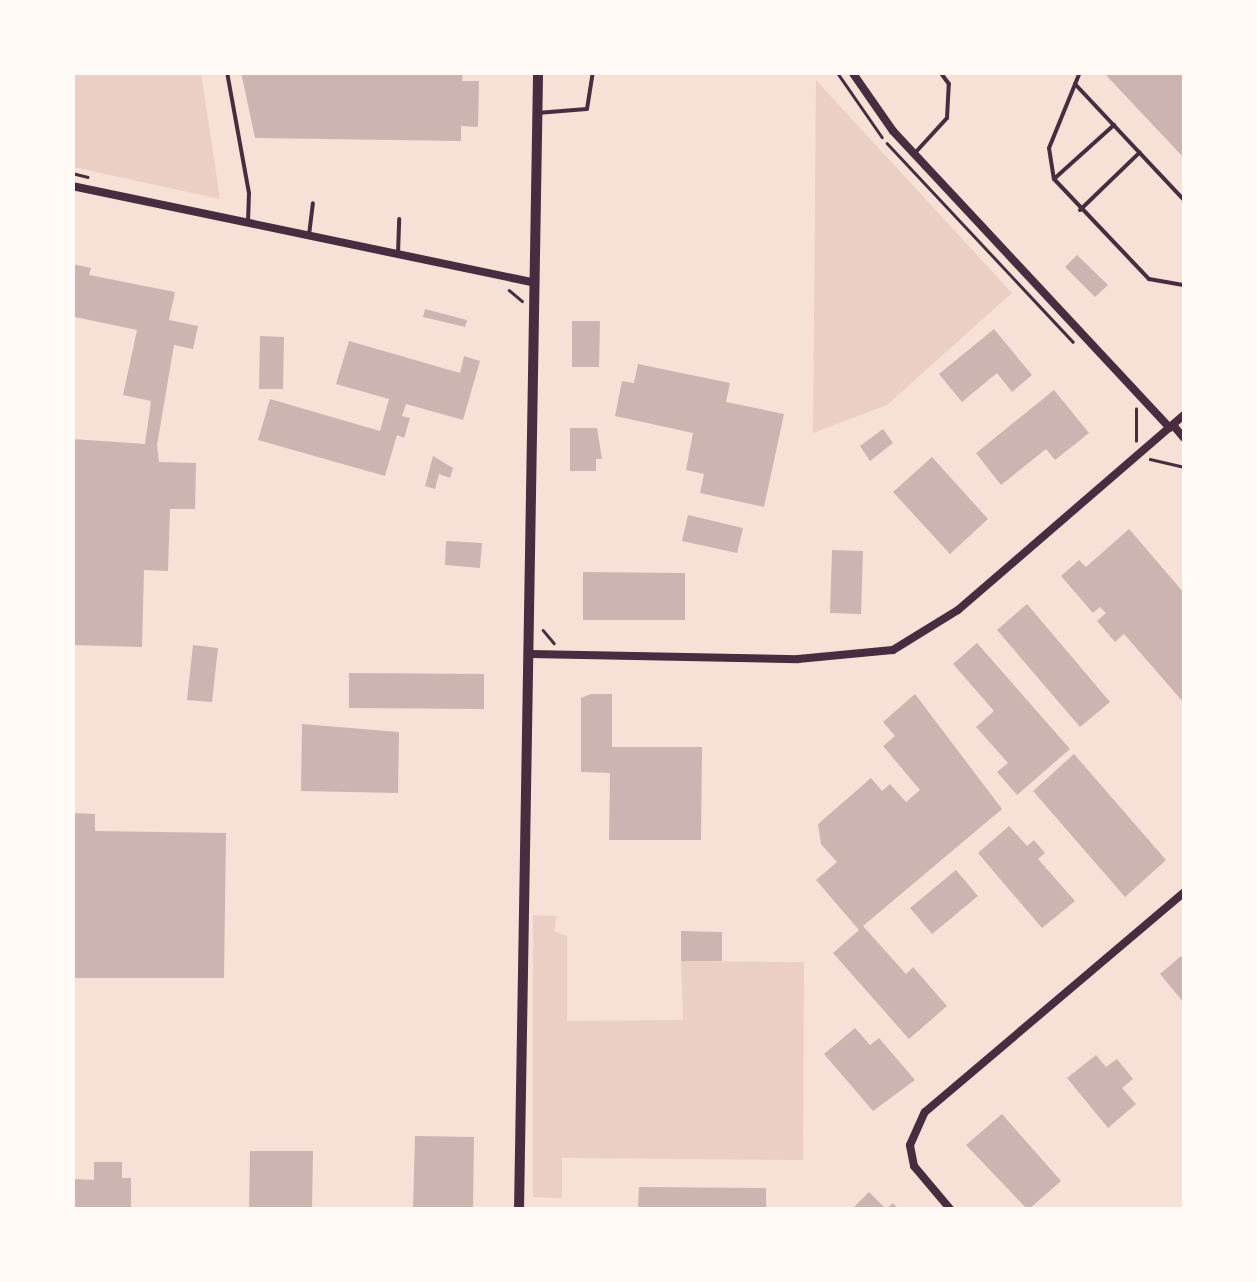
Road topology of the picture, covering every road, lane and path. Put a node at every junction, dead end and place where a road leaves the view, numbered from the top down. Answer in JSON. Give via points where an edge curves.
{"nodes":[{"id":1,"x":228,"y":72,"type":"edge"},
{"id":2,"x":538,"y":72,"type":"edge"},
{"id":3,"x":593,"y":72,"type":"edge"},
{"id":4,"x":837,"y":72,"type":"edge"},
{"id":5,"x":852,"y":72,"type":"edge"},
{"id":6,"x":940,"y":72,"type":"edge"},
{"id":7,"x":1080,"y":72,"type":"edge"},
{"id":8,"x":1075,"y":84,"type":"junction"},
{"id":9,"x":538,"y":113,"type":"junction"},
{"id":10,"x":1114,"y":126,"type":"junction"},
{"id":11,"x":1140,"y":152,"type":"junction"},
{"id":12,"x":914,"y":154,"type":"junction"},
{"id":13,"x":72,"y":173,"type":"edge"},
{"id":14,"x":90,"y":177,"type":"dead end"},
{"id":15,"x":1054,"y":179,"type":"junction"},
{"id":16,"x":72,"y":186,"type":"edge"},
{"id":17,"x":1184,"y":200,"type":"edge"},
{"id":18,"x":314,"y":203,"type":"dead end"},
{"id":19,"x":1080,"y":210,"type":"junction"},
{"id":20,"x":399,"y":219,"type":"dead end"},
{"id":21,"x":248,"y":222,"type":"junction"},
{"id":22,"x":309,"y":235,"type":"junction"},
{"id":23,"x":398,"y":254,"type":"junction"},
{"id":24,"x":535,"y":283,"type":"junction"},
{"id":25,"x":1184,"y":285,"type":"edge"},
{"id":26,"x":1081,"y":351,"type":"dead end"},
{"id":27,"x":1136,"y":409,"type":"dead end"},
{"id":28,"x":1184,"y":415,"type":"edge"},
{"id":29,"x":1171,"y":427,"type":"junction"},
{"id":30,"x":1184,"y":438,"type":"edge"},
{"id":31,"x":1143,"y":451,"type":"junction"},
{"id":32,"x":1184,"y":467,"type":"edge"},
{"id":33,"x":530,"y":625,"type":"junction"},
{"id":34,"x":530,"y":654,"type":"junction"},
{"id":35,"x":569,"y":655,"type":"junction"},
{"id":36,"x":1184,"y":892,"type":"edge"},
{"id":37,"x":520,"y":1210,"type":"edge"},
{"id":38,"x":951,"y":1210,"type":"edge"}],
"edges":[{"from":1,"to":21,"type":"lane","via":[[247,176]]},
{"from":2,"to":9,"type":"street"},
{"from":3,"to":9,"type":"lane","via":[[587,109]]},
{"from":4,"to":26,"type":"path","via":[[903,163]]},
{"from":5,"to":12,"type":"street"},
{"from":6,"to":12,"type":"lane","via":[[949,84],[947,118]]},
{"from":7,"to":8,"type":"lane"},
{"from":8,"to":10,"type":"lane"},
{"from":8,"to":15,"type":"lane","via":[[1049,148]]},
{"from":9,"to":24,"type":"street"},
{"from":10,"to":11,"type":"lane"},
{"from":10,"to":15,"type":"lane"},
{"from":11,"to":17,"type":"lane"},
{"from":11,"to":19,"type":"lane"},
{"from":12,"to":29,"type":"street"},
{"from":13,"to":14,"type":"path"},
{"from":15,"to":19,"type":"lane"},
{"from":16,"to":21,"type":"street"},
{"from":18,"to":22,"type":"lane"},
{"from":19,"to":25,"type":"lane","via":[[1149,279]]},
{"from":20,"to":23,"type":"lane"},
{"from":21,"to":22,"type":"street"},
{"from":22,"to":23,"type":"street"},
{"from":23,"to":24,"type":"street"},
{"from":24,"to":33,"type":"street"},
{"from":27,"to":31,"type":"path","via":[[1136,442]]},
{"from":28,"to":29,"type":"street"},
{"from":29,"to":30,"type":"street"},
{"from":29,"to":31,"type":"street"},
{"from":31,"to":32,"type":"path","via":[[1150,460]]},
{"from":31,"to":35,"type":"street","via":[[958,610],[893,650],[816,659]]},
{"from":33,"to":34,"type":"street"},
{"from":33,"to":35,"type":"path","via":[[539,625]]},
{"from":34,"to":35,"type":"street"},
{"from":34,"to":37,"type":"street"},
{"from":36,"to":38,"type":"street","via":[[925,1112],[910,1145],[914,1166]]}]}
